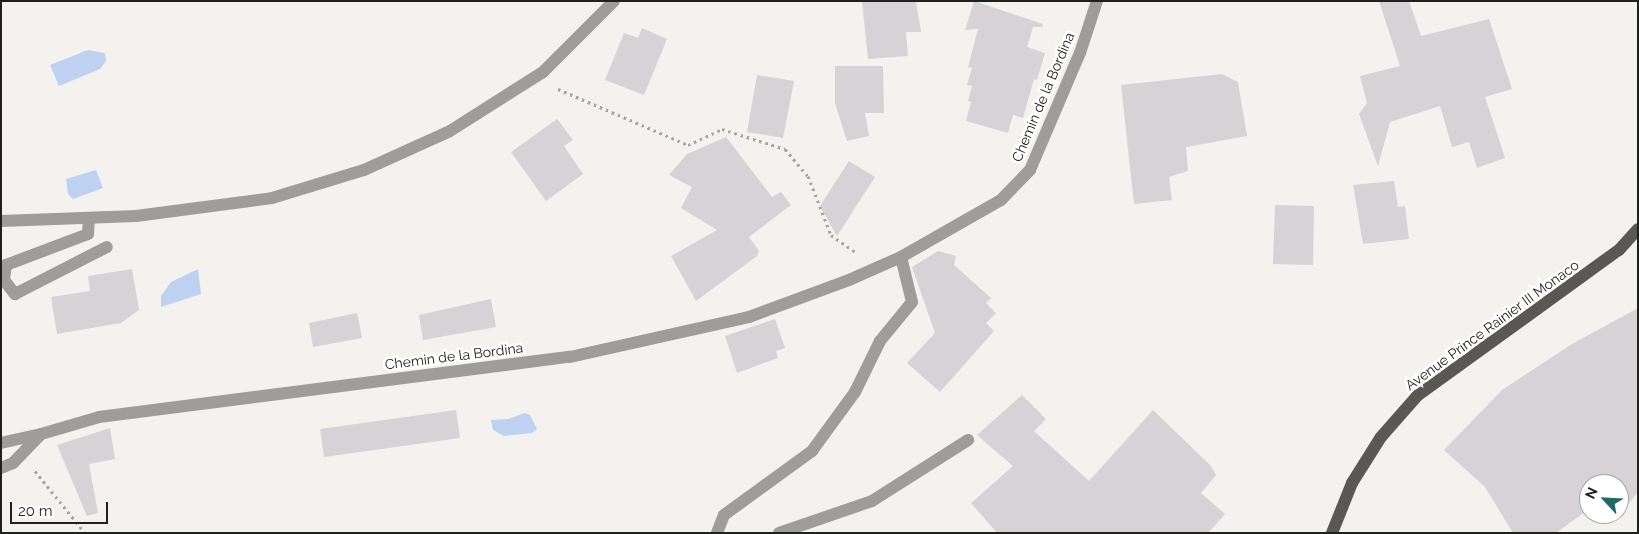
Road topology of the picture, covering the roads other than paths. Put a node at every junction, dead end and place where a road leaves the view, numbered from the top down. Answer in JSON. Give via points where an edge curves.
{"nodes":[{"id":1,"x":614,"y":1,"type":"edge"},
{"id":2,"x":1097,"y":1,"type":"edge"},
{"id":3,"x":89,"y":219,"type":"junction"},
{"id":4,"x":1,"y":221,"type":"edge"},
{"id":5,"x":1638,"y":229,"type":"edge"},
{"id":6,"x":107,"y":247,"type":"dead end"},
{"id":7,"x":901,"y":257,"type":"junction"},
{"id":8,"x":41,"y":434,"type":"junction"},
{"id":9,"x":968,"y":440,"type":"dead end"},
{"id":10,"x":1,"y":443,"type":"edge"},
{"id":11,"x":1,"y":468,"type":"edge"},
{"id":12,"x":717,"y":533,"type":"edge"},
{"id":13,"x":779,"y":533,"type":"edge"},
{"id":14,"x":1332,"y":533,"type":"edge"}],
"edges":[{"from":1,"to":3,"type":"street","via":[[532,78],[450,131],[364,170],[272,198]]},
{"from":2,"to":7,"type":"street","name":"Chemin de la Bordina","via":[[1080,53],[1030,170],[1001,200]]},
{"from":3,"to":4,"type":"street"},
{"from":3,"to":6,"type":"street","via":[[88,234],[6,265],[4,280],[15,294]]},
{"from":5,"to":14,"type":"main road","name":"Avenue Prince Rainier III Monaco","via":[[1619,250],[1417,396],[1381,437],[1352,483]]},
{"from":7,"to":8,"type":"street","name":"Chemin de la Bordina","via":[[749,317],[570,357],[108,415]]},
{"from":7,"to":12,"type":"street","via":[[912,302],[880,341],[855,392],[812,451],[724,515]]},
{"from":8,"to":10,"type":"street","name":"Chemin de la Bordina"},
{"from":8,"to":11,"type":"street","via":[[13,464]]},
{"from":9,"to":13,"type":"street","via":[[872,501]]}]}
